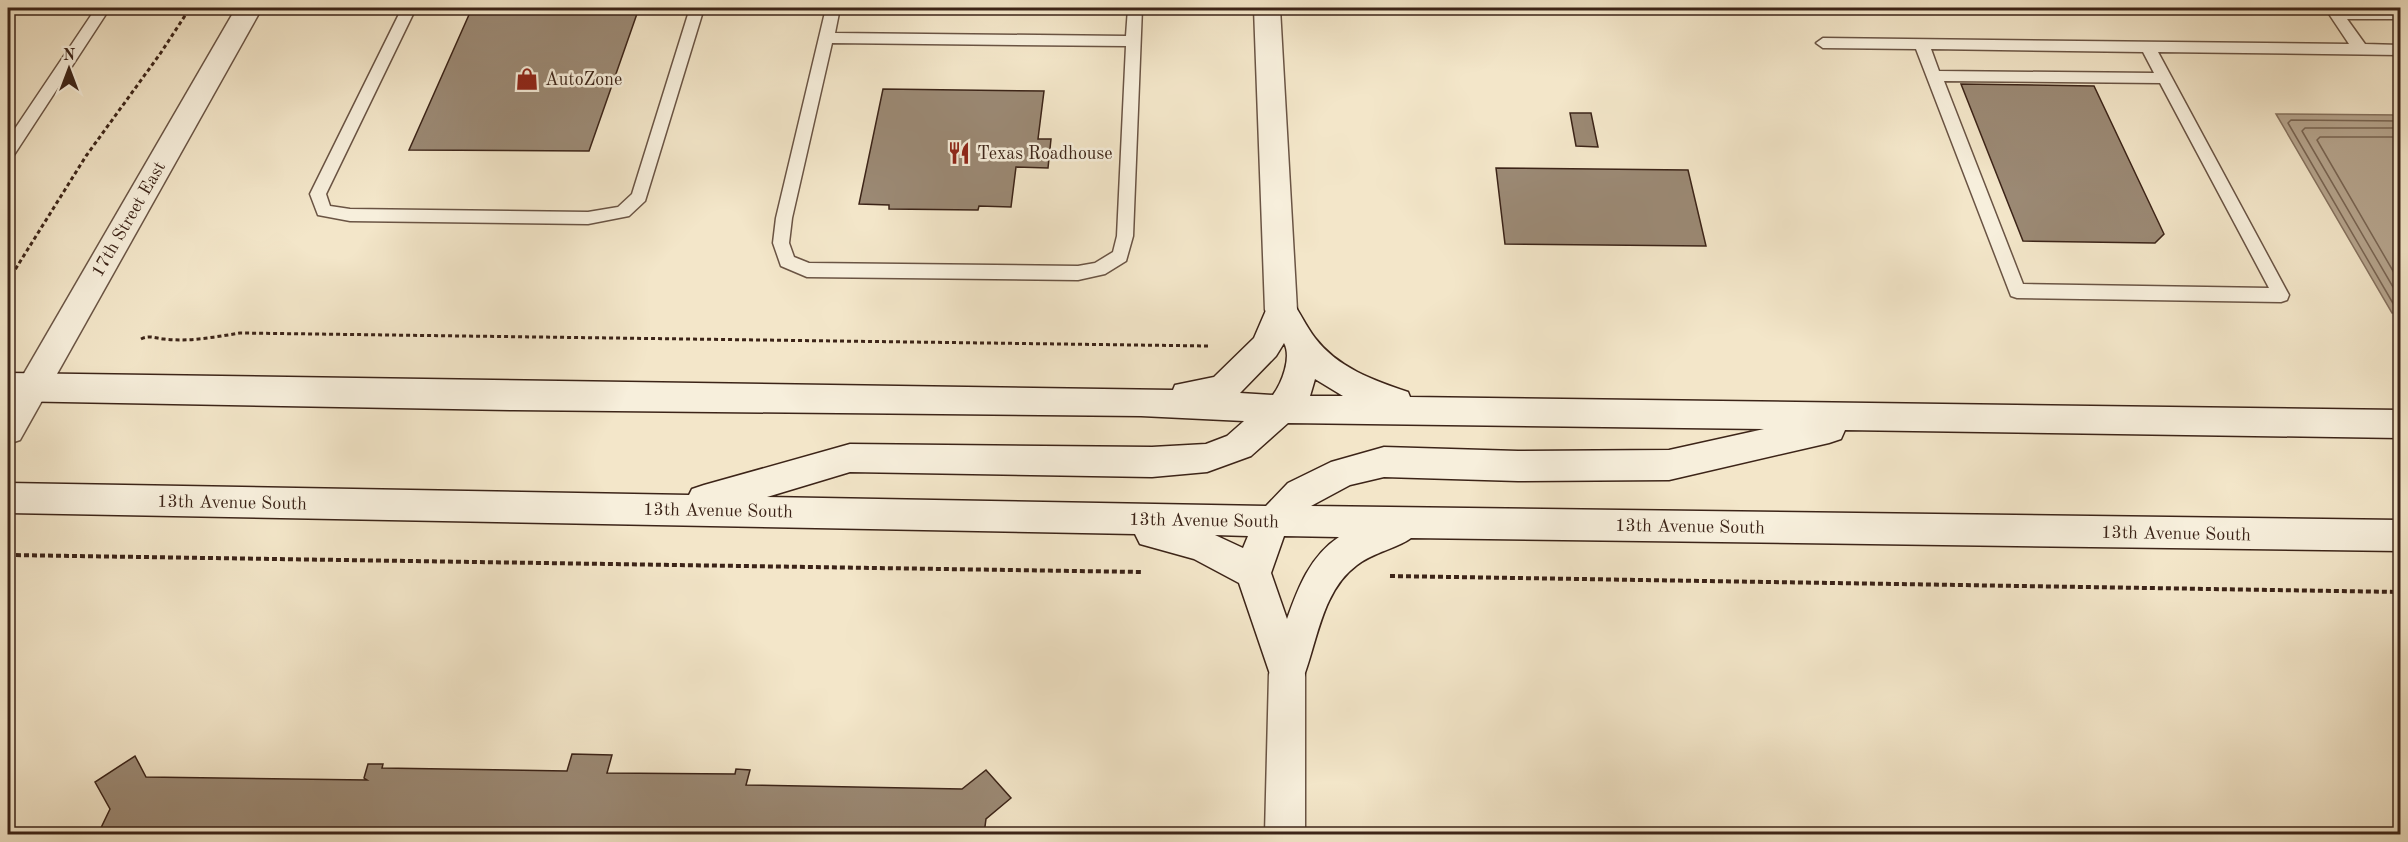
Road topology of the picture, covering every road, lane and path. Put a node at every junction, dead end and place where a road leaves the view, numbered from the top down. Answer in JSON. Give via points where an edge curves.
{"nodes":[{"id":1,"x":103,"y":8,"type":"edge"},
{"id":2,"x":190,"y":8,"type":"edge"},
{"id":3,"x":249,"y":8,"type":"edge"},
{"id":4,"x":409,"y":8,"type":"edge"},
{"id":5,"x":697,"y":8,"type":"edge"},
{"id":6,"x":833,"y":8,"type":"edge"},
{"id":7,"x":1135,"y":8,"type":"edge"},
{"id":8,"x":1267,"y":8,"type":"edge"},
{"id":9,"x":2400,"y":14,"type":"edge"},
{"id":10,"x":826,"y":38,"type":"junction"},
{"id":11,"x":1134,"y":41,"type":"junction"},
{"id":12,"x":1823,"y":43,"type":"dead end"},
{"id":13,"x":1922,"y":45,"type":"junction"},
{"id":14,"x":2148,"y":47,"type":"junction"},
{"id":15,"x":2361,"y":50,"type":"junction"},
{"id":16,"x":2400,"y":50,"type":"edge"},
{"id":17,"x":1934,"y":76,"type":"junction"},
{"id":18,"x":2165,"y":78,"type":"junction"},
{"id":19,"x":8,"y":151,"type":"edge"},
{"id":20,"x":8,"y":281,"type":"edge"},
{"id":21,"x":1281,"y":310,"type":"junction"},
{"id":22,"x":141,"y":339,"type":"dead end"},
{"id":23,"x":1216,"y":346,"type":"dead end"},
{"id":24,"x":1303,"y":348,"type":"junction"},
{"id":25,"x":20,"y":387,"type":"edge"},
{"id":26,"x":1141,"y":402,"type":"junction"},
{"id":27,"x":1281,"y":409,"type":"junction"},
{"id":28,"x":1426,"y":411,"type":"junction"},
{"id":29,"x":1882,"y":417,"type":"junction"},
{"id":30,"x":2400,"y":424,"type":"edge"},
{"id":31,"x":8,"y":430,"type":"edge"},
{"id":32,"x":8,"y":498,"type":"edge"},
{"id":33,"x":671,"y":509,"type":"junction"},
{"id":34,"x":1044,"y":516,"type":"junction"},
{"id":35,"x":1274,"y":521,"type":"junction"},
{"id":36,"x":1423,"y":523,"type":"junction"},
{"id":37,"x":2400,"y":536,"type":"edge"},
{"id":38,"x":8,"y":555,"type":"edge"},
{"id":39,"x":1152,"y":572,"type":"dead end"},
{"id":40,"x":1254,"y":573,"type":"junction"},
{"id":41,"x":1380,"y":576,"type":"dead end"},
{"id":42,"x":2400,"y":592,"type":"edge"},
{"id":43,"x":1287,"y":674,"type":"junction"},
{"id":44,"x":1285,"y":834,"type":"edge"}],
"edges":[{"from":1,"to":19,"type":"lane"},
{"from":2,"to":20,"type":"path","via":[[86,156]]},
{"from":3,"to":25,"type":"main road","name":"17th Street East"},
{"from":4,"to":5,"type":"lane","via":[[318,194],[324,211],[350,215],[588,218],[623,212],[639,197]]},
{"from":6,"to":10,"type":"lane"},
{"from":7,"to":11,"type":"lane"},
{"from":8,"to":21,"type":"main road"},
{"from":9,"to":15,"type":"lane","via":[[2336,14]]},
{"from":10,"to":11,"type":"lane"},
{"from":10,"to":11,"type":"lane","via":[[781,243],[787,261],[807,270],[1078,273],[1099,269],[1120,256],[1125,236]]},
{"from":12,"to":13,"type":"lane"},
{"from":13,"to":14,"type":"lane"},
{"from":13,"to":17,"type":"lane"},
{"from":14,"to":15,"type":"lane"},
{"from":14,"to":18,"type":"lane"},
{"from":15,"to":16,"type":"lane"},
{"from":17,"to":18,"type":"lane"},
{"from":17,"to":18,"type":"lane","via":[[2017,291],[2281,295]]},
{"from":21,"to":24,"type":"main road"},
{"from":21,"to":26,"type":"main road","via":[[1265,347],[1222,388]]},
{"from":22,"to":23,"type":"path","via":[[147,336],[187,340],[240,333]]},
{"from":24,"to":27,"type":"main road","via":[[1297,389]]},
{"from":24,"to":28,"type":"main road","via":[[1327,372],[1368,394]]},
{"from":25,"to":26,"type":"main road"},
{"from":25,"to":31,"type":"main road","name":"17th Street East"},
{"from":26,"to":27,"type":"main road"},
{"from":27,"to":28,"type":"main road"},
{"from":27,"to":33,"type":"main road","via":[[1239,446],[1207,458],[1152,462],[849,458]]},
{"from":28,"to":29,"type":"main road"},
{"from":29,"to":30,"type":"main road"},
{"from":29,"to":35,"type":"main road","via":[[1669,465],[1384,462],[1343,472],[1300,494]]},
{"from":32,"to":33,"type":"main road","name":"13th Avenue South"},
{"from":33,"to":34,"type":"main road","name":"13th Avenue South"},
{"from":34,"to":35,"type":"main road","name":"13th Avenue South"},
{"from":34,"to":40,"type":"main road","via":[[1187,539],[1230,557]]},
{"from":35,"to":36,"type":"main road","name":"13th Avenue South"},
{"from":35,"to":40,"type":"main road"},
{"from":36,"to":37,"type":"main road","name":"13th Avenue South"},
{"from":36,"to":43,"type":"main road","via":[[1362,542],[1334,561],[1315,592]]},
{"from":38,"to":39,"type":"path"},
{"from":40,"to":43,"type":"main road"},
{"from":41,"to":42,"type":"path"},
{"from":43,"to":44,"type":"main road"}]}
